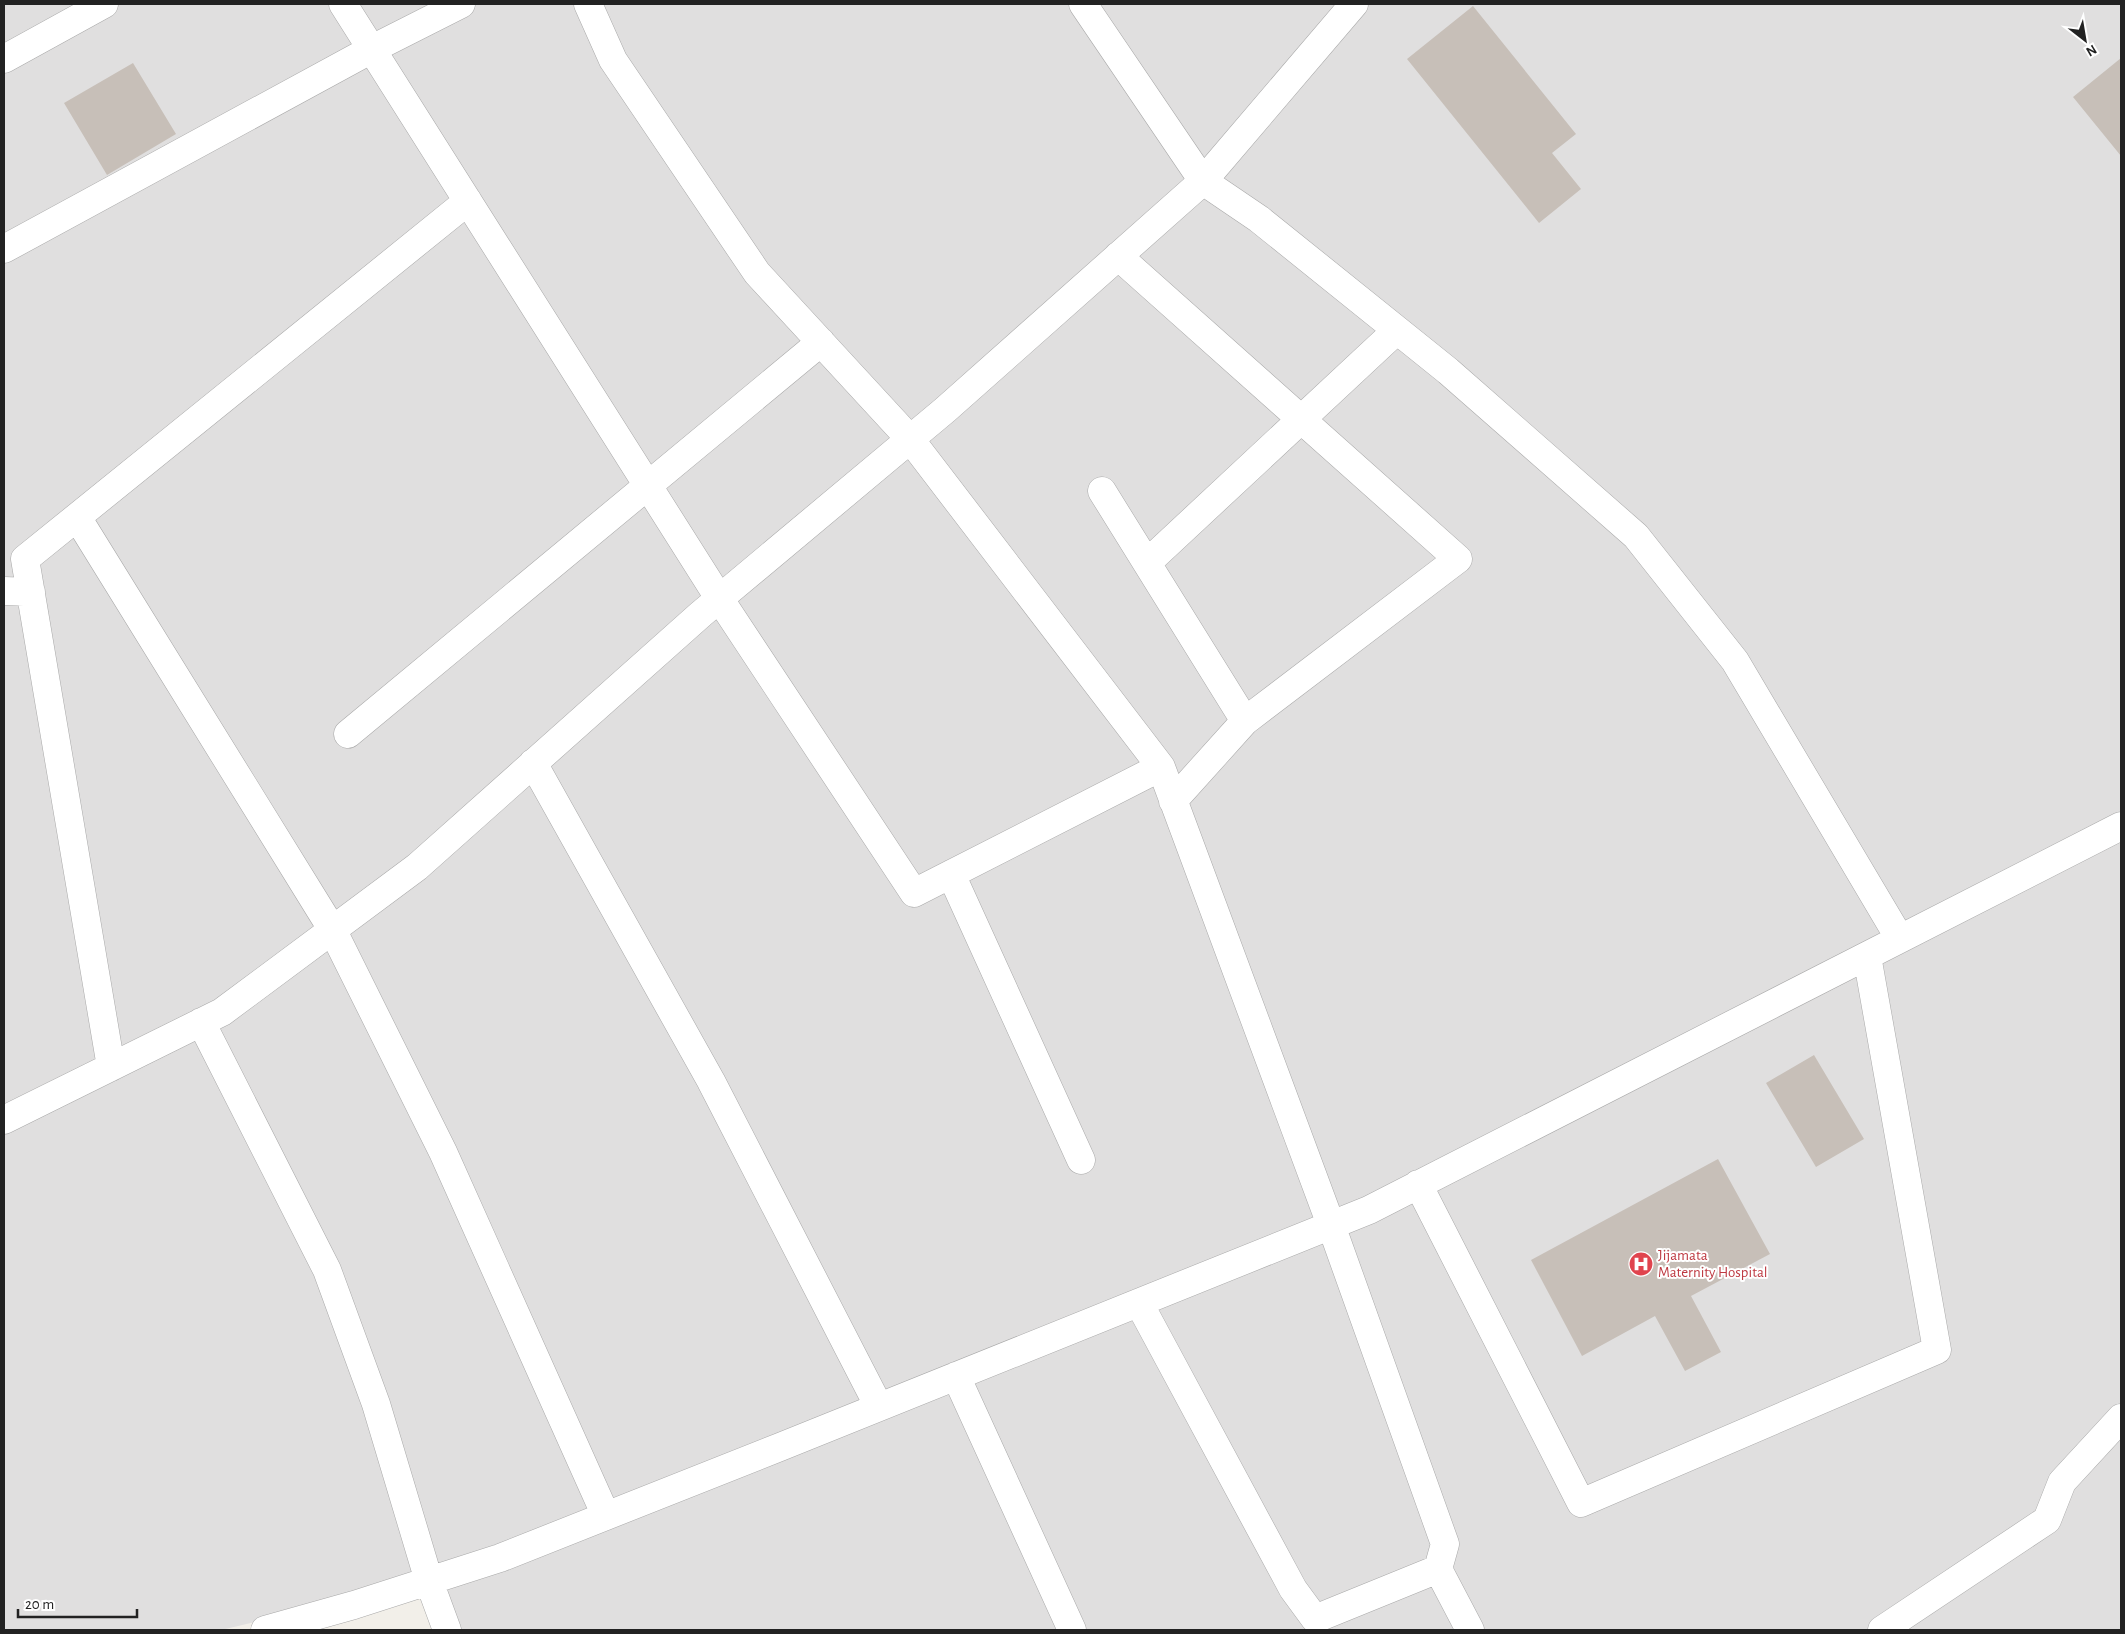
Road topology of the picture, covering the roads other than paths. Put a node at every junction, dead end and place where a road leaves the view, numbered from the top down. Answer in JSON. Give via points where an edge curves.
{"nodes":[{"id":1,"x":104,"y":4,"type":"edge"},
{"id":2,"x":343,"y":4,"type":"edge"},
{"id":3,"x":462,"y":4,"type":"edge"},
{"id":4,"x":588,"y":4,"type":"edge"},
{"id":5,"x":1083,"y":4,"type":"edge"},
{"id":6,"x":1354,"y":4,"type":"edge"},
{"id":7,"x":372,"y":49,"type":"junction"},
{"id":8,"x":4,"y":59,"type":"edge"},
{"id":9,"x":1203,"y":181,"type":"junction"},
{"id":10,"x":468,"y":201,"type":"junction"},
{"id":11,"x":4,"y":250,"type":"edge"},
{"id":12,"x":1118,"y":256,"type":"junction"},
{"id":13,"x":1397,"y":330,"type":"junction"},
{"id":14,"x":821,"y":342,"type":"junction"},
{"id":15,"x":1301,"y":420,"type":"junction"},
{"id":16,"x":910,"y":439,"type":"junction"},
{"id":17,"x":647,"y":484,"type":"junction"},
{"id":18,"x":1102,"y":491,"type":"dead end"},
{"id":19,"x":77,"y":517,"type":"junction"},
{"id":20,"x":1147,"y":563,"type":"junction"},
{"id":21,"x":4,"y":591,"type":"edge"},
{"id":22,"x":30,"y":592,"type":"junction"},
{"id":23,"x":719,"y":598,"type":"junction"},
{"id":24,"x":1245,"y":721,"type":"junction"},
{"id":25,"x":348,"y":734,"type":"dead end"},
{"id":26,"x":533,"y":763,"type":"junction"},
{"id":27,"x":1161,"y":767,"type":"junction"},
{"id":28,"x":1173,"y":801,"type":"junction"},
{"id":29,"x":2121,"y":826,"type":"edge"},
{"id":30,"x":951,"y":874,"type":"junction"},
{"id":31,"x":332,"y":929,"type":"junction"},
{"id":32,"x":1900,"y":938,"type":"junction"},
{"id":33,"x":1867,"y":956,"type":"junction"},
{"id":34,"x":201,"y":1022,"type":"junction"},
{"id":35,"x":111,"y":1067,"type":"junction"},
{"id":36,"x":4,"y":1120,"type":"edge"},
{"id":37,"x":1081,"y":1160,"type":"dead end"},
{"id":38,"x":1418,"y":1184,"type":"junction"},
{"id":39,"x":1331,"y":1225,"type":"junction"},
{"id":40,"x":1139,"y":1302,"type":"junction"},
{"id":41,"x":956,"y":1376,"type":"junction"},
{"id":42,"x":879,"y":1407,"type":"junction"},
{"id":43,"x":2121,"y":1418,"type":"edge"},
{"id":44,"x":606,"y":1516,"type":"junction"},
{"id":45,"x":1438,"y":1569,"type":"junction"},
{"id":46,"x":429,"y":1581,"type":"junction"},
{"id":47,"x":1306,"y":1624,"type":"edge"},
{"id":48,"x":264,"y":1630,"type":"edge"},
{"id":49,"x":447,"y":1630,"type":"edge"},
{"id":50,"x":1072,"y":1630,"type":"edge"},
{"id":51,"x":1470,"y":1630,"type":"edge"},
{"id":52,"x":1882,"y":1630,"type":"edge"}],
"edges":[{"from":1,"to":8,"type":"street"},
{"from":2,"to":7,"type":"street"},
{"from":3,"to":7,"type":"street"},
{"from":4,"to":14,"type":"street","via":[[612,60],[757,273]]},
{"from":5,"to":9,"type":"street"},
{"from":6,"to":9,"type":"street"},
{"from":7,"to":10,"type":"street"},
{"from":7,"to":11,"type":"street"},
{"from":9,"to":12,"type":"street"},
{"from":9,"to":13,"type":"street","via":[[1259,219]]},
{"from":10,"to":17,"type":"street"},
{"from":10,"to":19,"type":"street"},
{"from":12,"to":15,"type":"street"},
{"from":12,"to":16,"type":"street"},
{"from":13,"to":15,"type":"street"},
{"from":13,"to":32,"type":"street","via":[[1636,536],[1736,662]]},
{"from":14,"to":16,"type":"street"},
{"from":14,"to":17,"type":"street"},
{"from":15,"to":20,"type":"street"},
{"from":15,"to":24,"type":"street","via":[[1458,559]]},
{"from":16,"to":23,"type":"street"},
{"from":16,"to":27,"type":"street"},
{"from":17,"to":23,"type":"street"},
{"from":17,"to":25,"type":"street"},
{"from":18,"to":20,"type":"street"},
{"from":19,"to":22,"type":"street","via":[[25,559]]},
{"from":19,"to":31,"type":"street"},
{"from":20,"to":24,"type":"street"},
{"from":21,"to":22,"type":"street"},
{"from":22,"to":35,"type":"street"},
{"from":23,"to":26,"type":"street"},
{"from":23,"to":30,"type":"street","via":[[914,892]]},
{"from":24,"to":28,"type":"street"},
{"from":26,"to":31,"type":"street","via":[[417,867]]},
{"from":26,"to":42,"type":"street","via":[[710,1081]]},
{"from":27,"to":28,"type":"street"},
{"from":27,"to":30,"type":"street"},
{"from":28,"to":39,"type":"street"},
{"from":29,"to":32,"type":"street"},
{"from":30,"to":37,"type":"street"},
{"from":31,"to":34,"type":"street","via":[[222,1012]]},
{"from":31,"to":44,"type":"street","via":[[443,1152]]},
{"from":32,"to":33,"type":"street"},
{"from":33,"to":38,"type":"street"},
{"from":33,"to":38,"type":"street","via":[[1937,1350],[1581,1503]]},
{"from":34,"to":35,"type":"street"},
{"from":34,"to":46,"type":"street","via":[[327,1270],[376,1404]]},
{"from":35,"to":36,"type":"street"},
{"from":38,"to":39,"type":"street","via":[[1369,1210]]},
{"from":39,"to":40,"type":"street"},
{"from":39,"to":45,"type":"street","via":[[1445,1544]]},
{"from":40,"to":41,"type":"street"},
{"from":40,"to":47,"type":"street","via":[[1293,1589]]},
{"from":41,"to":42,"type":"street"},
{"from":41,"to":50,"type":"street"},
{"from":42,"to":44,"type":"street"},
{"from":43,"to":52,"type":"street","via":[[2062,1482],[2047,1520]]},
{"from":44,"to":46,"type":"street","via":[[500,1558]]},
{"from":45,"to":47,"type":"street"},
{"from":45,"to":51,"type":"street"},
{"from":46,"to":48,"type":"street"},
{"from":46,"to":49,"type":"street"}]}
